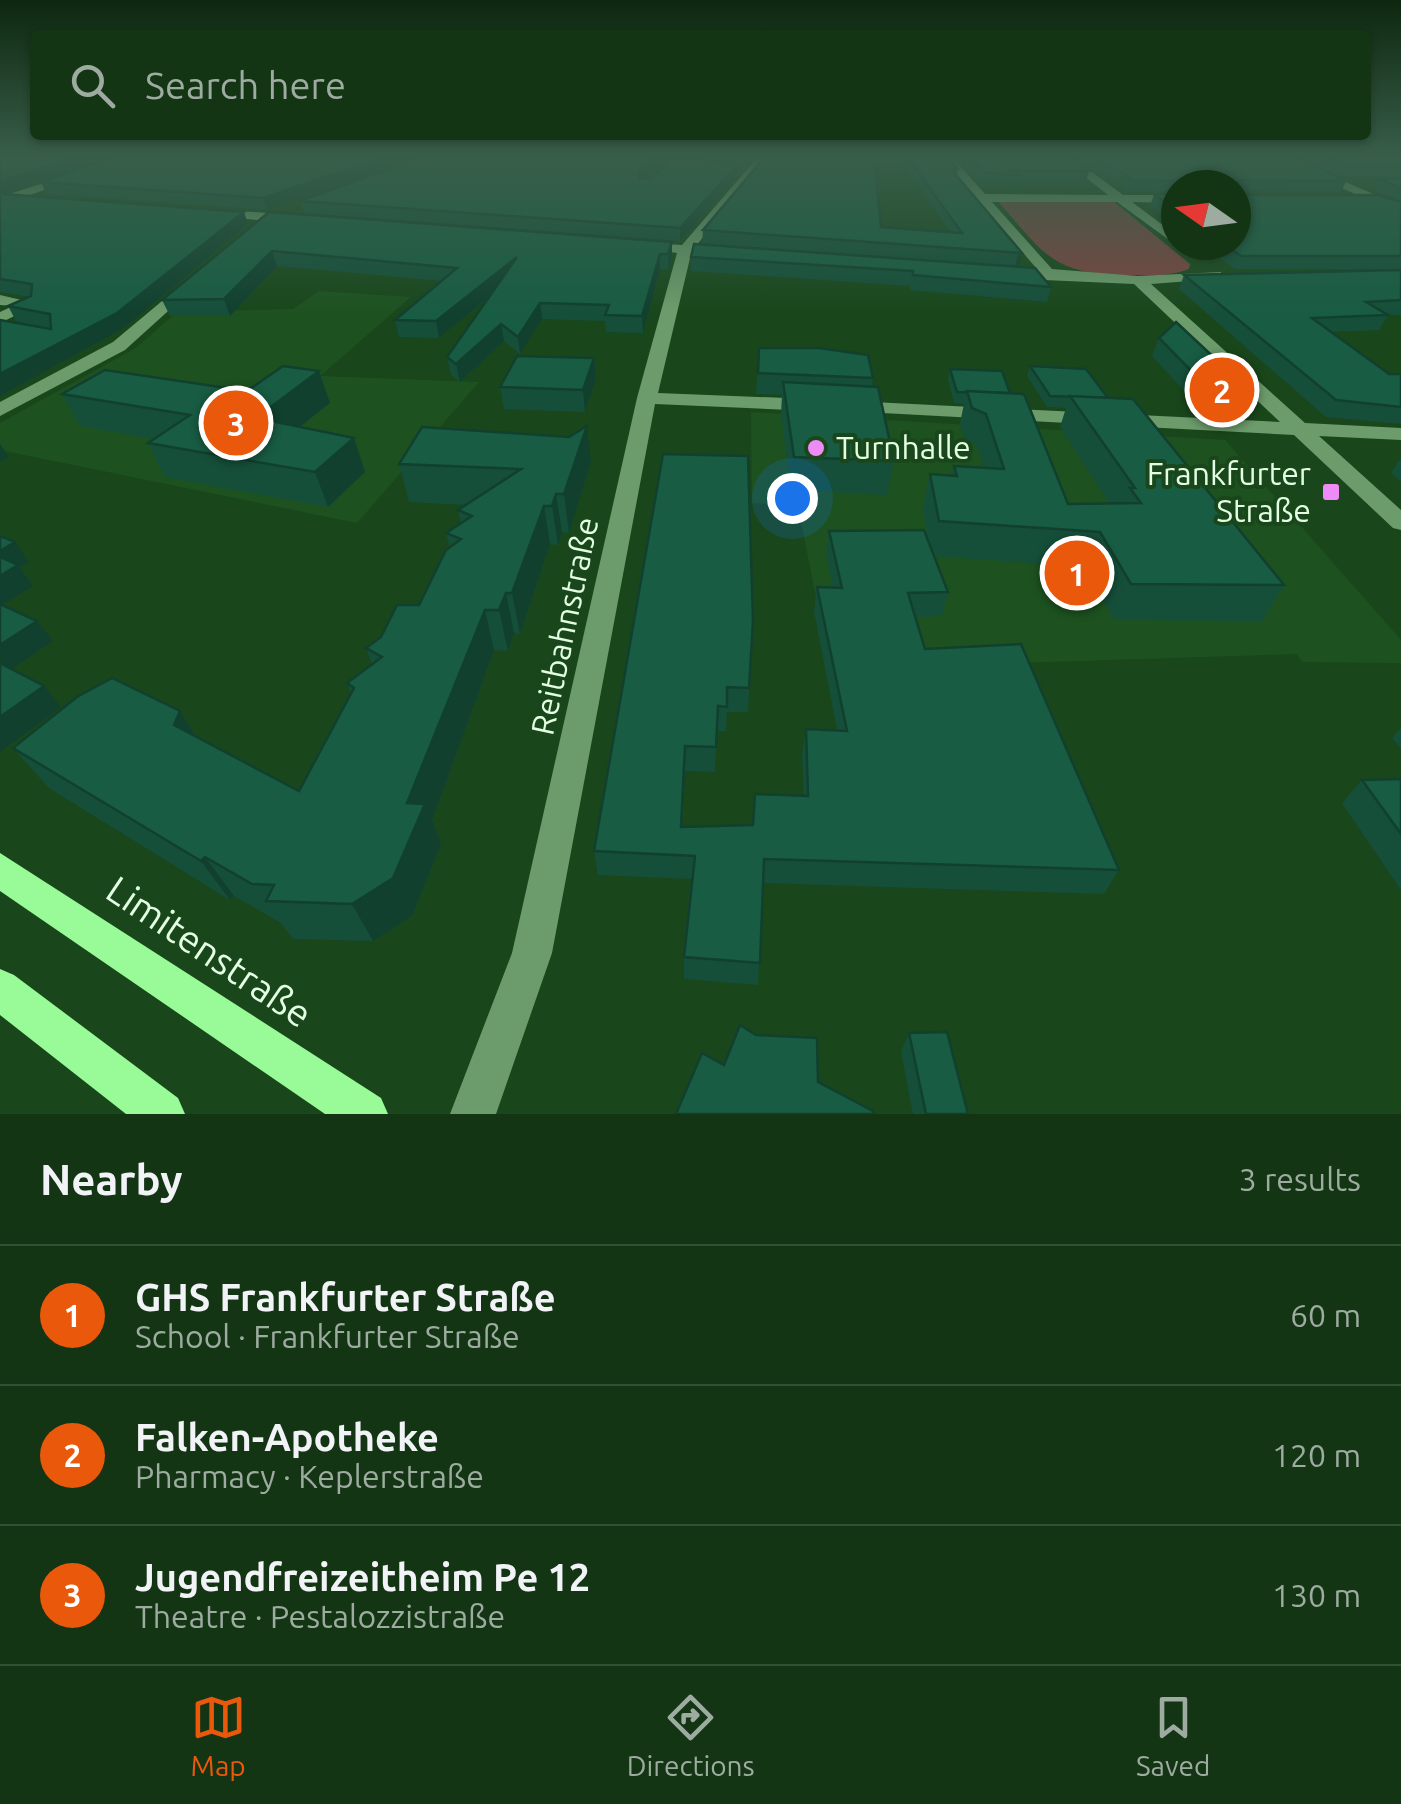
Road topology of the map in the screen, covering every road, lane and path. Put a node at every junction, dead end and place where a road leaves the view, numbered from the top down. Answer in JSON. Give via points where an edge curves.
{"nodes":[{"id":1,"x":290,"y":210,"type":"edge"},
{"id":2,"x":720,"y":210,"type":"edge"},
{"id":3,"x":993,"y":210,"type":"edge"},
{"id":4,"x":1136,"y":210,"type":"edge"},
{"id":5,"x":196,"y":211,"type":"edge"},
{"id":6,"x":270,"y":217,"type":"junction"},
{"id":7,"x":309,"y":220,"type":"edge"},
{"id":8,"x":1161,"y":229,"type":"edge"},
{"id":9,"x":255,"y":230,"type":"edge"},
{"id":10,"x":626,"y":245,"type":"edge"},
{"id":11,"x":685,"y":250,"type":"junction"},
{"id":12,"x":743,"y":254,"type":"edge"},
{"id":13,"x":1201,"y":260,"type":"edge"},
{"id":14,"x":210,"y":268,"type":"edge"},
{"id":15,"x":1048,"y":273,"type":"junction"},
{"id":16,"x":996,"y":274,"type":"edge"},
{"id":17,"x":1138,"y":280,"type":"junction"},
{"id":18,"x":0,"y":300,"type":"edge"},
{"id":19,"x":4,"y":327,"type":"edge"},
{"id":20,"x":87,"y":342,"type":"edge"},
{"id":21,"x":120,"y":346,"type":"junction"},
{"id":22,"x":647,"y":398,"type":"junction"},
{"id":23,"x":0,"y":410,"type":"edge"},
{"id":24,"x":1300,"y":428,"type":"junction"},
{"id":25,"x":1401,"y":434,"type":"edge"},
{"id":26,"x":1401,"y":523,"type":"edge"},
{"id":27,"x":0,"y":870,"type":"edge"},
{"id":28,"x":0,"y":989,"type":"edge"},
{"id":29,"x":162,"y":1114,"type":"edge"},
{"id":30,"x":365,"y":1114,"type":"edge"},
{"id":31,"x":474,"y":1114,"type":"edge"}],
"edges":[{"from":1,"to":6,"type":"street"},
{"from":2,"to":11,"type":"street","name":"Reitbahnstraße"},
{"from":3,"to":15,"type":"street"},
{"from":4,"to":8,"type":"street"},
{"from":5,"to":6,"type":"street"},
{"from":6,"to":7,"type":"street"},
{"from":6,"to":9,"type":"street"},
{"from":10,"to":11,"type":"street"},
{"from":11,"to":12,"type":"street"},
{"from":11,"to":22,"type":"street","name":"Reitbahnstraße"},
{"from":13,"to":17,"type":"street","via":[[1220,275]]},
{"from":14,"to":21,"type":"street"},
{"from":15,"to":16,"type":"street"},
{"from":15,"to":17,"type":"street"},
{"from":17,"to":24,"type":"street"},
{"from":18,"to":19,"type":"street","via":[[31,304]]},
{"from":20,"to":21,"type":"street"},
{"from":21,"to":23,"type":"street"},
{"from":22,"to":24,"type":"street"},
{"from":22,"to":31,"type":"street","name":"Reitbahnstraße","via":[[532,953]]},
{"from":24,"to":25,"type":"street"},
{"from":24,"to":26,"type":"street"},
{"from":27,"to":30,"type":"main road","name":"Limitenstraße"},
{"from":28,"to":29,"type":"main road"}]}
